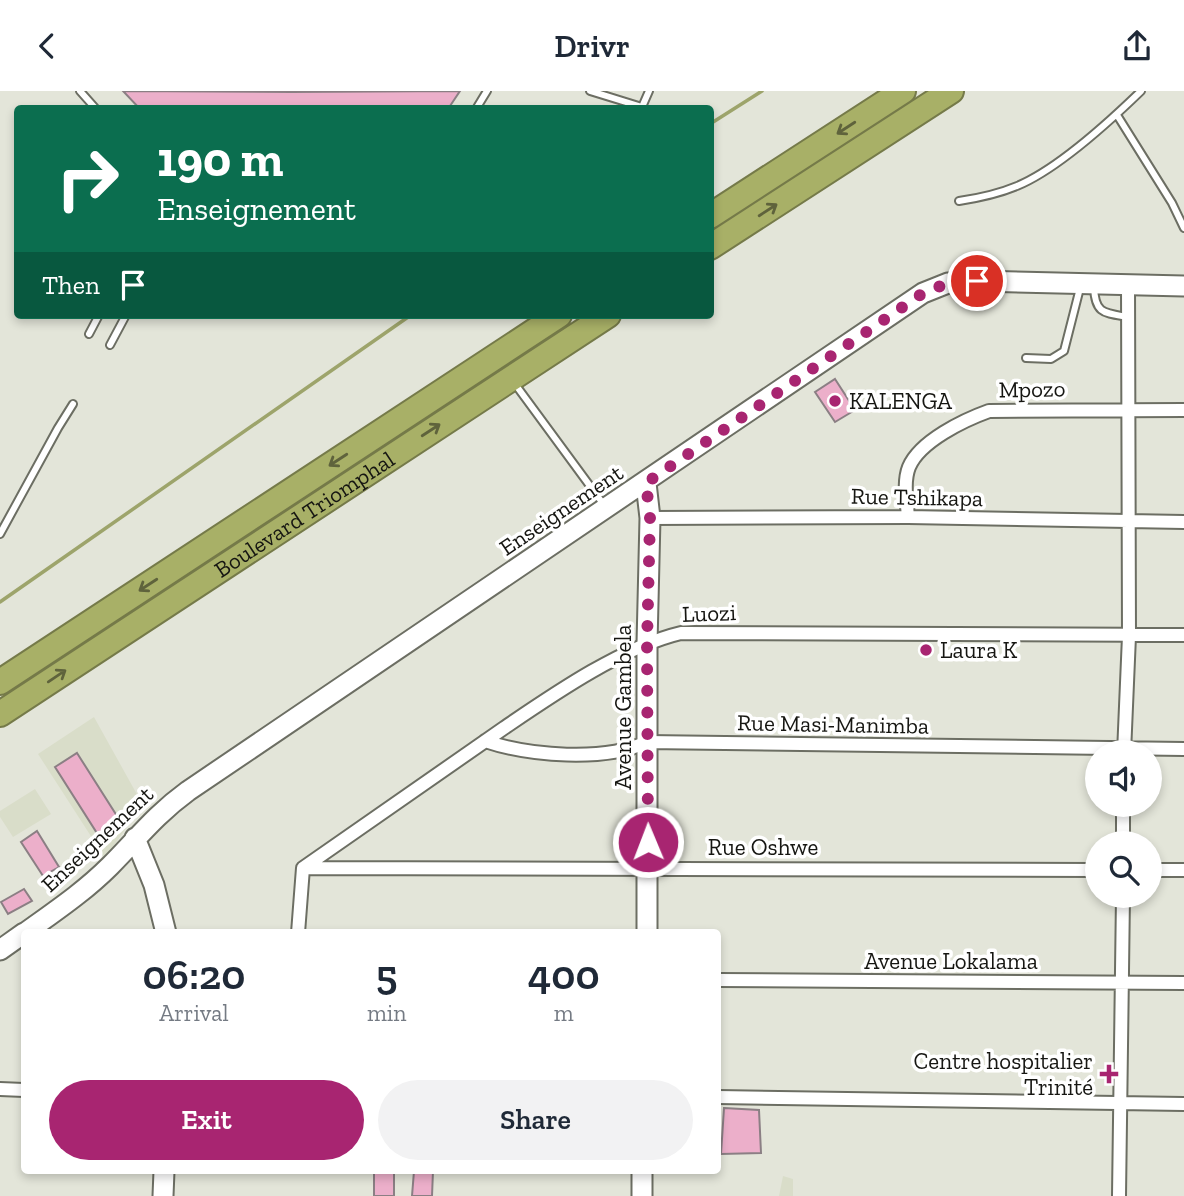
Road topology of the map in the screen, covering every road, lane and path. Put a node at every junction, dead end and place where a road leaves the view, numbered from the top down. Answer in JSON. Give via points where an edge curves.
{"nodes":[{"id":1,"x":80,"y":91,"type":"edge"},
{"id":2,"x":590,"y":91,"type":"edge"},
{"id":3,"x":903,"y":91,"type":"edge"},
{"id":4,"x":951,"y":91,"type":"edge"},
{"id":5,"x":1141,"y":91,"type":"edge"},
{"id":6,"x":92,"y":105,"type":"edge"},
{"id":7,"x":636,"y":105,"type":"edge"},
{"id":8,"x":1117,"y":115,"type":"junction"},
{"id":9,"x":959,"y":201,"type":"dead end"},
{"id":10,"x":714,"y":213,"type":"edge"},
{"id":11,"x":1184,"y":228,"type":"edge"},
{"id":12,"x":714,"y":244,"type":"edge"},
{"id":13,"x":1088,"y":283,"type":"junction"},
{"id":14,"x":1128,"y":284,"type":"junction"},
{"id":15,"x":1184,"y":286,"type":"edge"},
{"id":16,"x":1128,"y":317,"type":"junction"},
{"id":17,"x":97,"y":319,"type":"edge"},
{"id":18,"x":124,"y":319,"type":"edge"},
{"id":19,"x":553,"y":319,"type":"edge"},
{"id":20,"x":602,"y":319,"type":"edge"},
{"id":21,"x":89,"y":334,"type":"dead end"},
{"id":22,"x":110,"y":345,"type":"dead end"},
{"id":23,"x":495,"y":357,"type":"junction"},
{"id":24,"x":1026,"y":358,"type":"dead end"},
{"id":25,"x":511,"y":378,"type":"junction"},
{"id":26,"x":74,"y":404,"type":"dead end"},
{"id":27,"x":1128,"y":409,"type":"junction"},
{"id":28,"x":1184,"y":409,"type":"edge"},
{"id":29,"x":646,"y":483,"type":"junction"},
{"id":30,"x":607,"y":509,"type":"junction"},
{"id":31,"x":908,"y":517,"type":"junction"},
{"id":32,"x":650,"y":518,"type":"junction"},
{"id":33,"x":1128,"y":521,"type":"junction"},
{"id":34,"x":1184,"y":522,"type":"edge"},
{"id":35,"x":0,"y":534,"type":"edge"},
{"id":36,"x":1184,"y":635,"type":"edge"},
{"id":37,"x":1129,"y":636,"type":"junction"},
{"id":38,"x":647,"y":644,"type":"junction"},
{"id":39,"x":0,"y":682,"type":"edge"},
{"id":40,"x":0,"y":714,"type":"edge"},
{"id":41,"x":1124,"y":740,"type":"edge"},
{"id":42,"x":485,"y":741,"type":"junction"},
{"id":43,"x":647,"y":742,"type":"junction"},
{"id":44,"x":1184,"y":749,"type":"edge"},
{"id":45,"x":1085,"y":750,"type":"edge"},
{"id":46,"x":1162,"y":750,"type":"edge"},
{"id":47,"x":135,"y":838,"type":"junction"},
{"id":48,"x":648,"y":867,"type":"junction"},
{"id":49,"x":303,"y":868,"type":"junction"},
{"id":50,"x":1085,"y":870,"type":"edge"},
{"id":51,"x":1162,"y":870,"type":"edge"},
{"id":52,"x":1184,"y":870,"type":"edge"},
{"id":53,"x":1123,"y":908,"type":"edge"},
{"id":54,"x":31,"y":929,"type":"edge"},
{"id":55,"x":165,"y":929,"type":"edge"},
{"id":56,"x":298,"y":929,"type":"edge"},
{"id":57,"x":647,"y":929,"type":"edge"},
{"id":58,"x":21,"y":936,"type":"edge"},
{"id":59,"x":0,"y":950,"type":"edge"},
{"id":60,"x":721,"y":980,"type":"edge"},
{"id":61,"x":1123,"y":983,"type":"junction"},
{"id":62,"x":1184,"y":983,"type":"edge"},
{"id":63,"x":0,"y":1089,"type":"edge"},
{"id":64,"x":21,"y":1090,"type":"edge"},
{"id":65,"x":721,"y":1097,"type":"edge"},
{"id":66,"x":1119,"y":1102,"type":"junction"},
{"id":67,"x":1184,"y":1104,"type":"edge"},
{"id":68,"x":164,"y":1174,"type":"edge"},
{"id":69,"x":642,"y":1174,"type":"edge"},
{"id":70,"x":163,"y":1196,"type":"edge"},
{"id":71,"x":642,"y":1196,"type":"edge"},
{"id":72,"x":1119,"y":1196,"type":"edge"}],
"edges":[{"from":1,"to":6,"type":"lane"},
{"from":2,"to":7,"type":"lane"},
{"from":3,"to":10,"type":"highway","one_way":true},
{"from":12,"to":4,"type":"highway","one_way":true},
{"from":5,"to":8,"type":"lane"},
{"from":8,"to":9,"type":"lane","via":[[1039,175],[986,197]]},
{"from":8,"to":11,"type":"lane"},
{"from":13,"to":14,"type":"street","name":"Enseignement"},
{"from":13,"to":16,"type":"lane","via":[[1101,311]]},
{"from":13,"to":24,"type":"lane","via":[[1064,351],[1051,359]]},
{"from":13,"to":29,"type":"street","name":"Enseignement","via":[[977,281],[948,283],[923,293]]},
{"from":14,"to":15,"type":"street","name":"Enseignement"},
{"from":14,"to":16,"type":"street"},
{"from":16,"to":27,"type":"street"},
{"from":17,"to":21,"type":"lane"},
{"from":18,"to":22,"type":"lane"},
{"from":19,"to":23,"type":"highway","name":"Boulevard Triomphal"},
{"from":20,"to":25,"type":"highway","name":"Boulevard Triomphal"},
{"from":23,"to":25,"type":"lane"},
{"from":23,"to":39,"type":"highway","name":"Boulevard Triomphal","one_way":true},
{"from":25,"to":30,"type":"lane"},
{"from":40,"to":25,"type":"highway","name":"Boulevard Triomphal","one_way":true},
{"from":26,"to":35,"type":"lane"},
{"from":27,"to":28,"type":"street","name":"Mpozo"},
{"from":27,"to":31,"type":"street","name":"Mpozo","via":[[989,411],[967,419],[920,452],[909,467]]},
{"from":27,"to":33,"type":"street"},
{"from":29,"to":30,"type":"street","name":"Enseignement"},
{"from":29,"to":32,"type":"street","name":"Avenue Gambela"},
{"from":30,"to":47,"type":"street","name":"Enseignement","via":[[188,791]]},
{"from":31,"to":32,"type":"street","name":"Rue Tshikapa"},
{"from":31,"to":33,"type":"street","name":"Rue Tshikapa"},
{"from":32,"to":38,"type":"street","name":"Avenue Gambela"},
{"from":33,"to":34,"type":"street","name":"Rue Tshikapa"},
{"from":33,"to":37,"type":"street"},
{"from":36,"to":37,"type":"street","name":"Luozi"},
{"from":37,"to":38,"type":"street","name":"Luozi","via":[[681,633]]},
{"from":37,"to":41,"type":"street"},
{"from":38,"to":42,"type":"street","name":"Luozi","via":[[566,686]]},
{"from":38,"to":43,"type":"street","name":"Avenue Gambela"},
{"from":42,"to":43,"type":"street","name":"Rue Masi-Manimba","via":[[507,749],[573,754],[619,751]]},
{"from":42,"to":49,"type":"street","name":"Luozi"},
{"from":43,"to":45,"type":"street","name":"Rue Masi-Manimba"},
{"from":43,"to":48,"type":"street","name":"Avenue Gambela"},
{"from":44,"to":46,"type":"street","name":"Rue Masi-Manimba"},
{"from":47,"to":54,"type":"street","name":"Enseignement","via":[[97,879]]},
{"from":47,"to":55,"type":"street"},
{"from":48,"to":49,"type":"street","name":"Rue Oshwe"},
{"from":48,"to":50,"type":"street","name":"Rue Oshwe"},
{"from":48,"to":57,"type":"street","name":"Avenue Gambela"},
{"from":49,"to":56,"type":"street"},
{"from":51,"to":52,"type":"street"},
{"from":53,"to":61,"type":"street"},
{"from":58,"to":59,"type":"street","name":"Enseignement"},
{"from":60,"to":61,"type":"street","name":"Avenue Lokalama"},
{"from":61,"to":62,"type":"street","name":"Avenue Lokalama"},
{"from":61,"to":66,"type":"street"},
{"from":63,"to":64,"type":"street"},
{"from":65,"to":66,"type":"street"},
{"from":66,"to":67,"type":"street"},
{"from":66,"to":72,"type":"street"},
{"from":68,"to":70,"type":"street"},
{"from":69,"to":71,"type":"street"}]}
